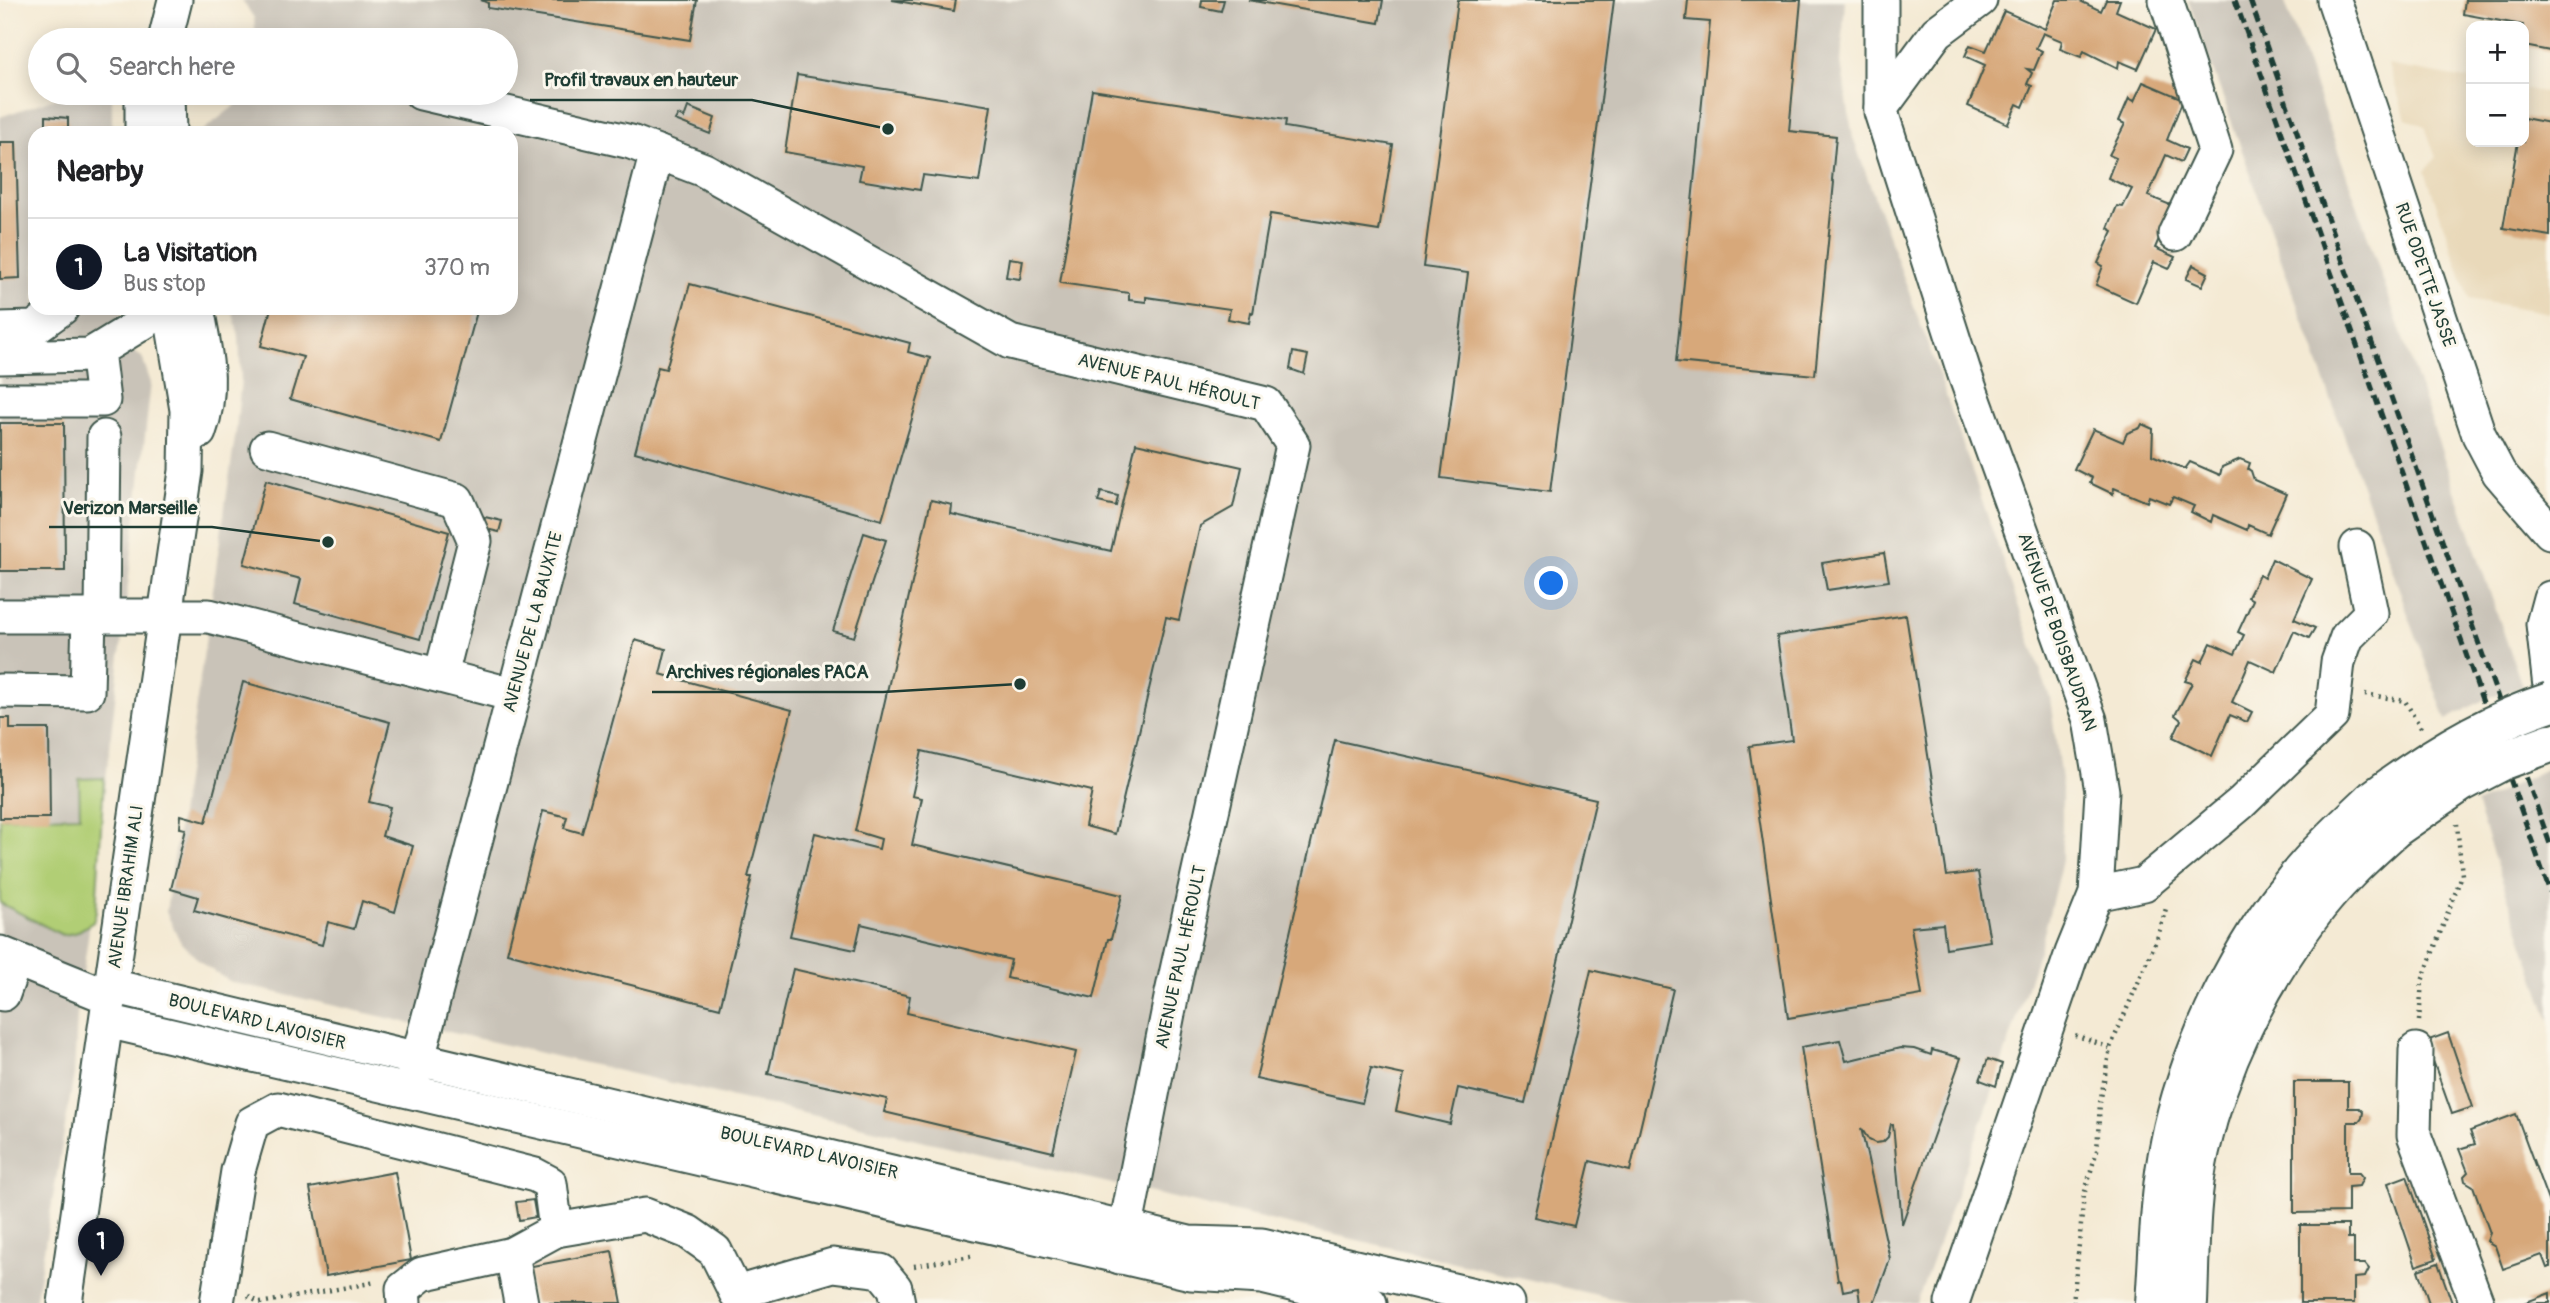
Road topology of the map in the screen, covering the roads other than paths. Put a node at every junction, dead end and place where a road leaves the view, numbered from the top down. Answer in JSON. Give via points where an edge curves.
{"nodes":[{"id":1,"x":175,"y":0,"type":"edge"},
{"id":2,"x":1881,"y":0,"type":"edge"},
{"id":3,"x":1980,"y":0,"type":"edge"},
{"id":4,"x":2166,"y":0,"type":"edge"},
{"id":5,"x":2334,"y":0,"type":"edge"},
{"id":6,"x":174,"y":28,"type":"edge"},
{"id":7,"x":142,"y":105,"type":"edge"},
{"id":8,"x":168,"y":105,"type":"edge"},
{"id":9,"x":472,"y":105,"type":"edge"},
{"id":10,"x":1881,"y":108,"type":"junction"},
{"id":11,"x":142,"y":126,"type":"edge"},
{"id":12,"x":169,"y":126,"type":"edge"},
{"id":13,"x":657,"y":152,"type":"junction"},
{"id":14,"x":2175,"y":234,"type":"dead end"},
{"id":15,"x":52,"y":315,"type":"edge"},
{"id":16,"x":156,"y":315,"type":"edge"},
{"id":17,"x":169,"y":315,"type":"edge"},
{"id":18,"x":198,"y":315,"type":"edge"},
{"id":19,"x":0,"y":330,"type":"edge"},
{"id":20,"x":97,"y":351,"type":"junction"},
{"id":21,"x":0,"y":357,"type":"edge"},
{"id":22,"x":0,"y":400,"type":"edge"},
{"id":23,"x":104,"y":437,"type":"dead end"},
{"id":24,"x":267,"y":448,"type":"dead end"},
{"id":25,"x":186,"y":471,"type":"junction"},
{"id":26,"x":2550,"y":532,"type":"edge"},
{"id":27,"x":2357,"y":547,"type":"dead end"},
{"id":28,"x":2550,"y":598,"type":"edge"},
{"id":29,"x":165,"y":615,"type":"junction"},
{"id":30,"x":0,"y":616,"type":"edge"},
{"id":31,"x":95,"y":616,"type":"junction"},
{"id":32,"x":441,"y":675,"type":"junction"},
{"id":33,"x":2550,"y":687,"type":"edge"},
{"id":34,"x":0,"y":691,"type":"edge"},
{"id":35,"x":514,"y":695,"type":"junction"},
{"id":36,"x":2550,"y":702,"type":"edge"},
{"id":37,"x":2550,"y":743,"type":"edge"},
{"id":38,"x":2384,"y":814,"type":"junction"},
{"id":39,"x":2096,"y":894,"type":"junction"},
{"id":40,"x":8,"y":957,"type":"edge"},
{"id":41,"x":3,"y":994,"type":"dead end"},
{"id":42,"x":110,"y":1002,"type":"junction"},
{"id":43,"x":2416,"y":1050,"type":"road end"},
{"id":44,"x":414,"y":1076,"type":"junction"},
{"id":45,"x":555,"y":1230,"type":"junction"},
{"id":46,"x":1122,"y":1242,"type":"junction"},
{"id":47,"x":512,"y":1254,"type":"junction"},
{"id":48,"x":219,"y":1291,"type":"edge"},
{"id":49,"x":403,"y":1296,"type":"edge"},
{"id":50,"x":65,"y":1303,"type":"edge"},
{"id":51,"x":521,"y":1303,"type":"edge"},
{"id":52,"x":898,"y":1303,"type":"edge"},
{"id":53,"x":1370,"y":1303,"type":"edge"},
{"id":54,"x":1508,"y":1303,"type":"edge"},
{"id":55,"x":1952,"y":1303,"type":"edge"},
{"id":56,"x":2155,"y":1303,"type":"edge"},
{"id":57,"x":2188,"y":1303,"type":"edge"},
{"id":58,"x":2476,"y":1303,"type":"edge"}],
"edges":[{"from":1,"to":6,"type":"street"},
{"from":2,"to":10,"type":"street","name":"AVENUE DE BOISBAUDRAN"},
{"from":3,"to":10,"type":"street","via":[[1937,33]]},
{"from":4,"to":14,"type":"street","via":[[2215,150]]},
{"from":5,"to":26,"type":"street","name":"RUE ODETTE JASSE","via":[[2479,435],[2499,473]]},
{"from":7,"to":11,"type":"street"},
{"from":8,"to":12,"type":"street"},
{"from":9,"to":13,"type":"street","name":"AVENUE PAUL HÉROULT"},
{"from":10,"to":39,"type":"street","name":"AVENUE DE BOISBAUDRAN","via":[[1965,375],[2090,720],[2102,791]]},
{"from":13,"to":35,"type":"street","name":"AVENUE DE LA BAUXITE"},
{"from":13,"to":46,"type":"street","name":"AVENUE PAUL HÉROULT","via":[[704,170],[1010,342],[1266,404],[1293,445]]},
{"from":15,"to":19,"type":"street","via":[[34,328]]},
{"from":16,"to":20,"type":"street"},
{"from":17,"to":25,"type":"street","name":"AVENUE IBRAHIM ALI","via":[[187,410]]},
{"from":18,"to":25,"type":"street","name":"AVENUE IBRAHIM ALI","via":[[208,372],[207,411]]},
{"from":20,"to":21,"type":"street","via":[[90,355]]},
{"from":20,"to":22,"type":"street","via":[[103,400]]},
{"from":23,"to":31,"type":"street"},
{"from":24,"to":32,"type":"street","via":[[457,500],[475,541]]},
{"from":25,"to":29,"type":"street","name":"AVENUE IBRAHIM ALI"},
{"from":27,"to":39,"type":"street","via":[[2371,612],[2347,636],[2338,662],[2332,715],[2241,803],[2144,884]]},
{"from":28,"to":33,"type":"street","via":[[2543,624]]},
{"from":29,"to":31,"type":"street"},
{"from":29,"to":32,"type":"street","via":[[209,616]]},
{"from":29,"to":42,"type":"street","name":"AVENUE IBRAHIM ALI"},
{"from":30,"to":31,"type":"street"},
{"from":31,"to":34,"type":"street","via":[[87,692]]},
{"from":32,"to":35,"type":"street"},
{"from":35,"to":44,"type":"street","name":"AVENUE DE LA BAUXITE"},
{"from":36,"to":38,"type":"main road","bridge":true,"via":[[2418,766]]},
{"from":37,"to":38,"type":"main road","bridge":true},
{"from":38,"to":56,"type":"main road","via":[[2334,837],[2285,892],[2253,939],[2211,1021],[2170,1143]]},
{"from":38,"to":57,"type":"main road","via":[[2357,862],[2311,915],[2262,991],[2216,1093],[2200,1151],[2192,1206]]},
{"from":39,"to":55,"type":"street","name":"AVENUE DE BOISBAUDRAN"},
{"from":40,"to":41,"type":"street"},
{"from":40,"to":42,"type":"street","name":"BOULEVARD LAVOISIER"},
{"from":42,"to":44,"type":"street","name":"BOULEVARD LAVOISIER"},
{"from":42,"to":50,"type":"street","name":"AVENUE IBRAHIM ALI"},
{"from":43,"to":58,"type":"street","via":[[2414,1135]]},
{"from":44,"to":46,"type":"street","name":"BOULEVARD LAVOISIER"},
{"from":44,"to":46,"type":"street","name":"BOULEVARD LAVOISIER","via":[[982,1224]]},
{"from":45,"to":47,"type":"street"},
{"from":45,"to":48,"type":"street","via":[[550,1183],[535,1175],[278,1108],[252,1123],[238,1171]]},
{"from":45,"to":52,"type":"street","via":[[645,1215],[688,1232],[715,1251],[736,1293],[833,1265],[881,1271],[895,1288]]},
{"from":46,"to":53,"type":"street","name":"BOULEVARD LAVOISIER","via":[[1191,1273],[1262,1277]]},
{"from":46,"to":54,"type":"street","name":"BOULEVARD LAVOISIER","via":[[1262,1245]]},
{"from":47,"to":49,"type":"street","via":[[422,1275]]},
{"from":47,"to":51,"type":"street"}]}
